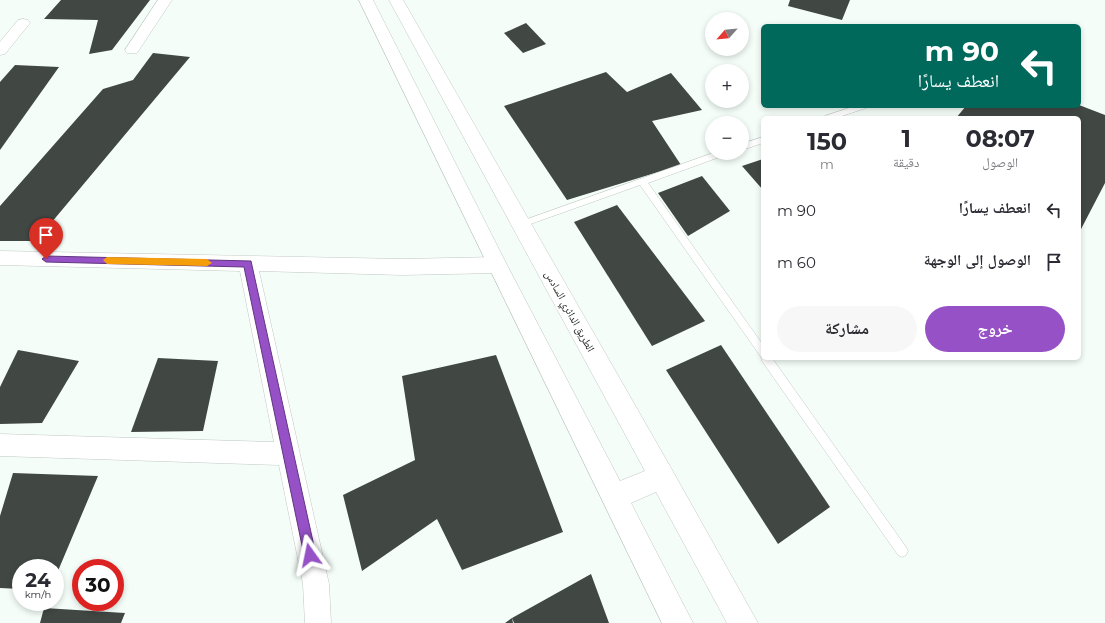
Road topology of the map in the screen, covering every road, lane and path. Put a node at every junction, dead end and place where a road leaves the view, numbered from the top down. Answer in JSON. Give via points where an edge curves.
{"nodes":[{"id":1,"x":165,"y":0,"type":"edge"},
{"id":2,"x":366,"y":0,"type":"edge"},
{"id":3,"x":396,"y":0,"type":"edge"},
{"id":4,"x":23,"y":23,"type":"dead end"},
{"id":5,"x":132,"y":50,"type":"dead end"},
{"id":6,"x":0,"y":51,"type":"edge"},
{"id":7,"x":857,"y":108,"type":"edge"},
{"id":8,"x":834,"y":116,"type":"edge"},
{"id":9,"x":761,"y":141,"type":"edge"},
{"id":10,"x":749,"y":144,"type":"edge"},
{"id":11,"x":705,"y":159,"type":"edge"},
{"id":12,"x":642,"y":181,"type":"junction"},
{"id":13,"x":522,"y":224,"type":"junction"},
{"id":14,"x":0,"y":258,"type":"edge"},
{"id":15,"x":248,"y":264,"type":"junction"},
{"id":16,"x":497,"y":265,"type":"junction"},
{"id":17,"x":761,"y":350,"type":"edge"},
{"id":18,"x":767,"y":360,"type":"edge"},
{"id":19,"x":0,"y":445,"type":"edge"},
{"id":20,"x":288,"y":454,"type":"junction"},
{"id":21,"x":662,"y":477,"type":"junction"},
{"id":22,"x":614,"y":497,"type":"junction"},
{"id":23,"x":902,"y":551,"type":"dead end"},
{"id":24,"x":318,"y":623,"type":"edge"},
{"id":25,"x":678,"y":623,"type":"edge"},
{"id":26,"x":743,"y":623,"type":"edge"}],
"edges":[{"from":1,"to":5,"type":"street"},
{"from":2,"to":16,"type":"highway"},
{"from":3,"to":13,"type":"highway","name":"الطريق الدائري السادس"},
{"from":4,"to":6,"type":"street"},
{"from":7,"to":8,"type":"lane"},
{"from":9,"to":10,"type":"lane"},
{"from":11,"to":12,"type":"lane"},
{"from":12,"to":13,"type":"lane"},
{"from":12,"to":17,"type":"lane"},
{"from":13,"to":21,"type":"highway","name":"الطريق الدائري السادس"},
{"from":14,"to":15,"type":"street"},
{"from":15,"to":16,"type":"street","via":[[402,267]]},
{"from":15,"to":20,"type":"street"},
{"from":16,"to":22,"type":"highway"},
{"from":18,"to":23,"type":"lane"},
{"from":19,"to":20,"type":"street"},
{"from":20,"to":24,"type":"street","via":[[316,584]]},
{"from":21,"to":22,"type":"highway"},
{"from":21,"to":26,"type":"highway","name":"الطريق الدائري السادس"},
{"from":22,"to":25,"type":"highway"}]}
